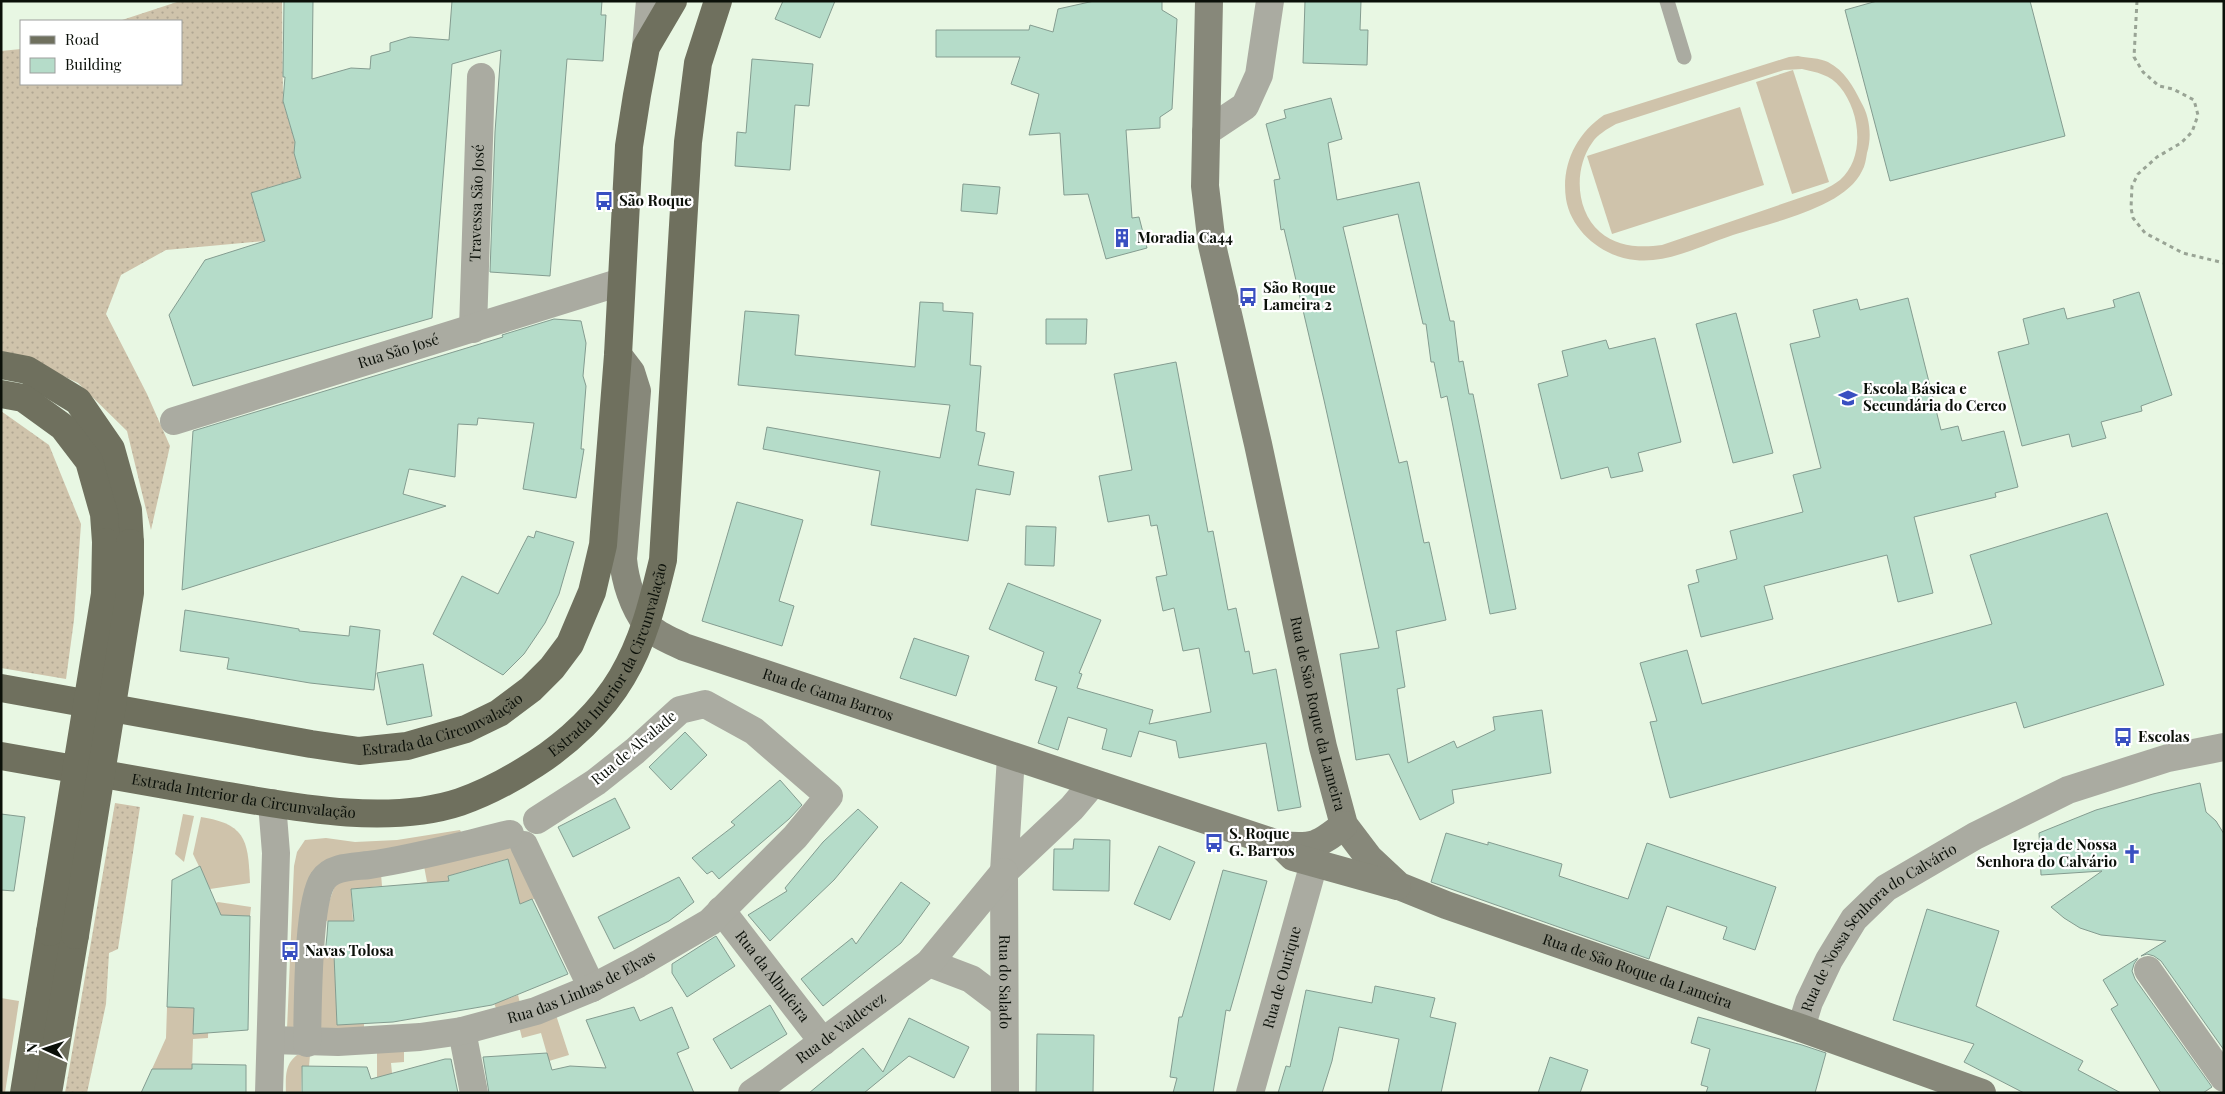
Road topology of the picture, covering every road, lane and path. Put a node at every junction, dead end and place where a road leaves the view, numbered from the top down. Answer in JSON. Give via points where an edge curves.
{"nodes":[{"id":1,"x":650,"y":1,"type":"edge"},
{"id":2,"x":673,"y":1,"type":"edge"},
{"id":3,"x":718,"y":1,"type":"edge"},
{"id":4,"x":1209,"y":1,"type":"edge"},
{"id":5,"x":1270,"y":1,"type":"edge"},
{"id":6,"x":1667,"y":1,"type":"edge"},
{"id":7,"x":2137,"y":1,"type":"edge"},
{"id":8,"x":646,"y":47,"type":"junction"},
{"id":9,"x":1684,"y":57,"type":"dead end"},
{"id":10,"x":480,"y":77,"type":"dead end"},
{"id":11,"x":1206,"y":132,"type":"junction"},
{"id":12,"x":2224,"y":263,"type":"edge"},
{"id":13,"x":622,"y":282,"type":"junction"},
{"id":14,"x":473,"y":329,"type":"junction"},
{"id":15,"x":618,"y":355,"type":"junction"},
{"id":16,"x":1,"y":364,"type":"edge"},
{"id":17,"x":1,"y":394,"type":"edge"},
{"id":18,"x":174,"y":421,"type":"dead end"},
{"id":19,"x":118,"y":542,"type":"junction"},
{"id":20,"x":647,"y":625,"type":"junction"},
{"id":21,"x":1,"y":675,"type":"edge"},
{"id":22,"x":1,"y":688,"type":"edge"},
{"id":23,"x":65,"y":699,"type":"junction"},
{"id":24,"x":2224,"y":747,"type":"edge"},
{"id":25,"x":1,"y":756,"type":"edge"},
{"id":26,"x":1012,"y":756,"type":"junction"},
{"id":27,"x":1093,"y":783,"type":"junction"},
{"id":28,"x":829,"y":796,"type":"joint"},
{"id":29,"x":272,"y":803,"type":"junction"},
{"id":30,"x":1344,"y":825,"type":"junction"},
{"id":31,"x":527,"y":835,"type":"junction"},
{"id":32,"x":1281,"y":845,"type":"junction"},
{"id":33,"x":1314,"y":863,"type":"junction"},
{"id":34,"x":1004,"y":872,"type":"junction"},
{"id":35,"x":1398,"y":886,"type":"junction"},
{"id":36,"x":721,"y":910,"type":"junction"},
{"id":37,"x":62,"y":933,"type":"junction"},
{"id":38,"x":929,"y":963,"type":"junction"},
{"id":39,"x":2148,"y":970,"type":"dead end"},
{"id":40,"x":597,"y":985,"type":"junction"},
{"id":41,"x":1004,"y":1004,"type":"junction"},
{"id":42,"x":1801,"y":1028,"type":"junction"},
{"id":43,"x":462,"y":1031,"type":"junction"},
{"id":44,"x":271,"y":1040,"type":"junction"},
{"id":45,"x":822,"y":1042,"type":"junction"},
{"id":46,"x":307,"y":1043,"type":"junction"},
{"id":47,"x":2224,"y":1078,"type":"edge"},
{"id":48,"x":24,"y":1093,"type":"edge"},
{"id":49,"x":48,"y":1093,"type":"edge"},
{"id":50,"x":269,"y":1093,"type":"edge"},
{"id":51,"x":474,"y":1093,"type":"edge"},
{"id":52,"x":752,"y":1093,"type":"edge"},
{"id":53,"x":1005,"y":1093,"type":"edge"},
{"id":54,"x":1250,"y":1093,"type":"edge"},
{"id":55,"x":1982,"y":1093,"type":"edge"}],
"edges":[{"from":1,"to":8,"type":"street"},
{"from":2,"to":8,"type":"main road"},
{"from":3,"to":20,"type":"main road","name":"Estrada Interior da Circunvalação","via":[[698,63],[688,142],[664,560]]},
{"from":4,"to":11,"type":"main road","name":"Rua de São Roque da Lameira"},
{"from":5,"to":11,"type":"street","via":[[1259,74],[1245,106]]},
{"from":6,"to":9,"type":"lane"},
{"from":7,"to":12,"type":"path","via":[[2134,57],[2143,72],[2159,86],[2194,100],[2198,115],[2192,132],[2181,143],[2157,157],[2138,174],[2132,186],[2133,218],[2145,233],[2183,253]]},
{"from":8,"to":13,"type":"main road","name":"Estrada da Circunvalação","via":[[630,146]]},
{"from":10,"to":14,"type":"street","name":"Travessa São José"},
{"from":11,"to":30,"type":"main road","name":"Rua de São Roque da Lameira","via":[[1206,186],[1212,245],[1323,747]]},
{"from":13,"to":14,"type":"street","name":"Rua São José"},
{"from":13,"to":15,"type":"main road","name":"Estrada da Circunvalação"},
{"from":14,"to":18,"type":"street","name":"Rua São José"},
{"from":15,"to":20,"type":"main road","name":"Rua de Gama Barros","via":[[631,372],[637,392],[622,559],[625,580]]},
{"from":15,"to":23,"type":"main road","name":"Estrada da Circunvalação","via":[[603,546],[592,592],[570,644],[552,668],[499,713],[466,729],[407,746],[359,751]]},
{"from":16,"to":19,"type":"main road","via":[[27,370],[78,401],[111,449],[128,510]]},
{"from":17,"to":19,"type":"main road","via":[[23,398],[63,427],[89,461],[104,514]]},
{"from":19,"to":37,"type":"main road","bridge":true,"via":[[130,594]]},
{"from":20,"to":26,"type":"main road","name":"Rua de Gama Barros","via":[[660,636],[684,647]]},
{"from":20,"to":29,"type":"main road","name":"Estrada Interior da Circunvalação","via":[[622,678],[589,719],[548,756],[487,790],[451,804],[387,814],[344,813]]},
{"from":21,"to":23,"type":"main road"},
{"from":22,"to":23,"type":"main road","name":"Estrada da Circunvalação"},
{"from":24,"to":42,"type":"street","name":"Rua de Nossa Senhora do Calvário","via":[[2168,758],[2068,790],[1975,836],[1886,888],[1854,920],[1829,960],[1809,1002]]},
{"from":25,"to":29,"type":"main road","name":"Estrada Interior da Circunvalação"},
{"from":26,"to":27,"type":"main road","name":"Rua de Gama Barros"},
{"from":26,"to":34,"type":"street","name":"Rua do Salado"},
{"from":27,"to":32,"type":"main road","name":"Rua de Gama Barros"},
{"from":27,"to":34,"type":"street","via":[[1072,808]]},
{"from":28,"to":31,"type":"street","name":"Rua de Alvalade","via":[[754,731],[705,704],[680,710],[635,751]]},
{"from":28,"to":36,"type":"street","name":"Rua das Linhas de Elvas","via":[[795,837]]},
{"from":29,"to":44,"type":"street","via":[[276,853]]},
{"from":30,"to":32,"type":"main road","name":"Rua de Gama Barros","via":[[1322,843],[1304,847]]},
{"from":30,"to":35,"type":"main road","name":"Rua de São Roque da Lameira","via":[[1369,858]]},
{"from":31,"to":40,"type":"street"},
{"from":31,"to":46,"type":"street","name":"Rua de Alvalade","via":[[336,870],[323,880],[316,902],[311,945]]},
{"from":32,"to":33,"type":"main road","name":"Rua de Gama Barros","via":[[1294,857]]},
{"from":33,"to":35,"type":"main road","name":"Rua de Gama Barros"},
{"from":33,"to":54,"type":"street","name":"Rua de Ourique"},
{"from":34,"to":38,"type":"street","name":"Rua de Valdevez"},
{"from":34,"to":41,"type":"street","name":"Rua do Salado"},
{"from":35,"to":42,"type":"main road","name":"Rua de São Roque da Lameira"},
{"from":36,"to":40,"type":"street","name":"Rua das Linhas de Elvas","via":[[710,922]]},
{"from":36,"to":45,"type":"street","name":"Rua da Albufeira"},
{"from":37,"to":48,"type":"main road"},
{"from":37,"to":49,"type":"main road"},
{"from":38,"to":41,"type":"street","via":[[971,979]]},
{"from":38,"to":45,"type":"street","name":"Rua de Valdevez"},
{"from":39,"to":47,"type":"street"},
{"from":40,"to":43,"type":"street","name":"Rua das Linhas de Elvas","via":[[536,1010]]},
{"from":41,"to":53,"type":"street","name":"Rua do Salado"},
{"from":42,"to":55,"type":"main road","name":"Rua de São Roque da Lameira"},
{"from":43,"to":46,"type":"street","name":"Rua das Linhas de Elvas","via":[[420,1038]]},
{"from":43,"to":51,"type":"street"},
{"from":44,"to":46,"type":"street","name":"Rua das Linhas de Elvas"},
{"from":44,"to":50,"type":"street"},
{"from":45,"to":52,"type":"street","name":"Rua de Valdevez"}]}
